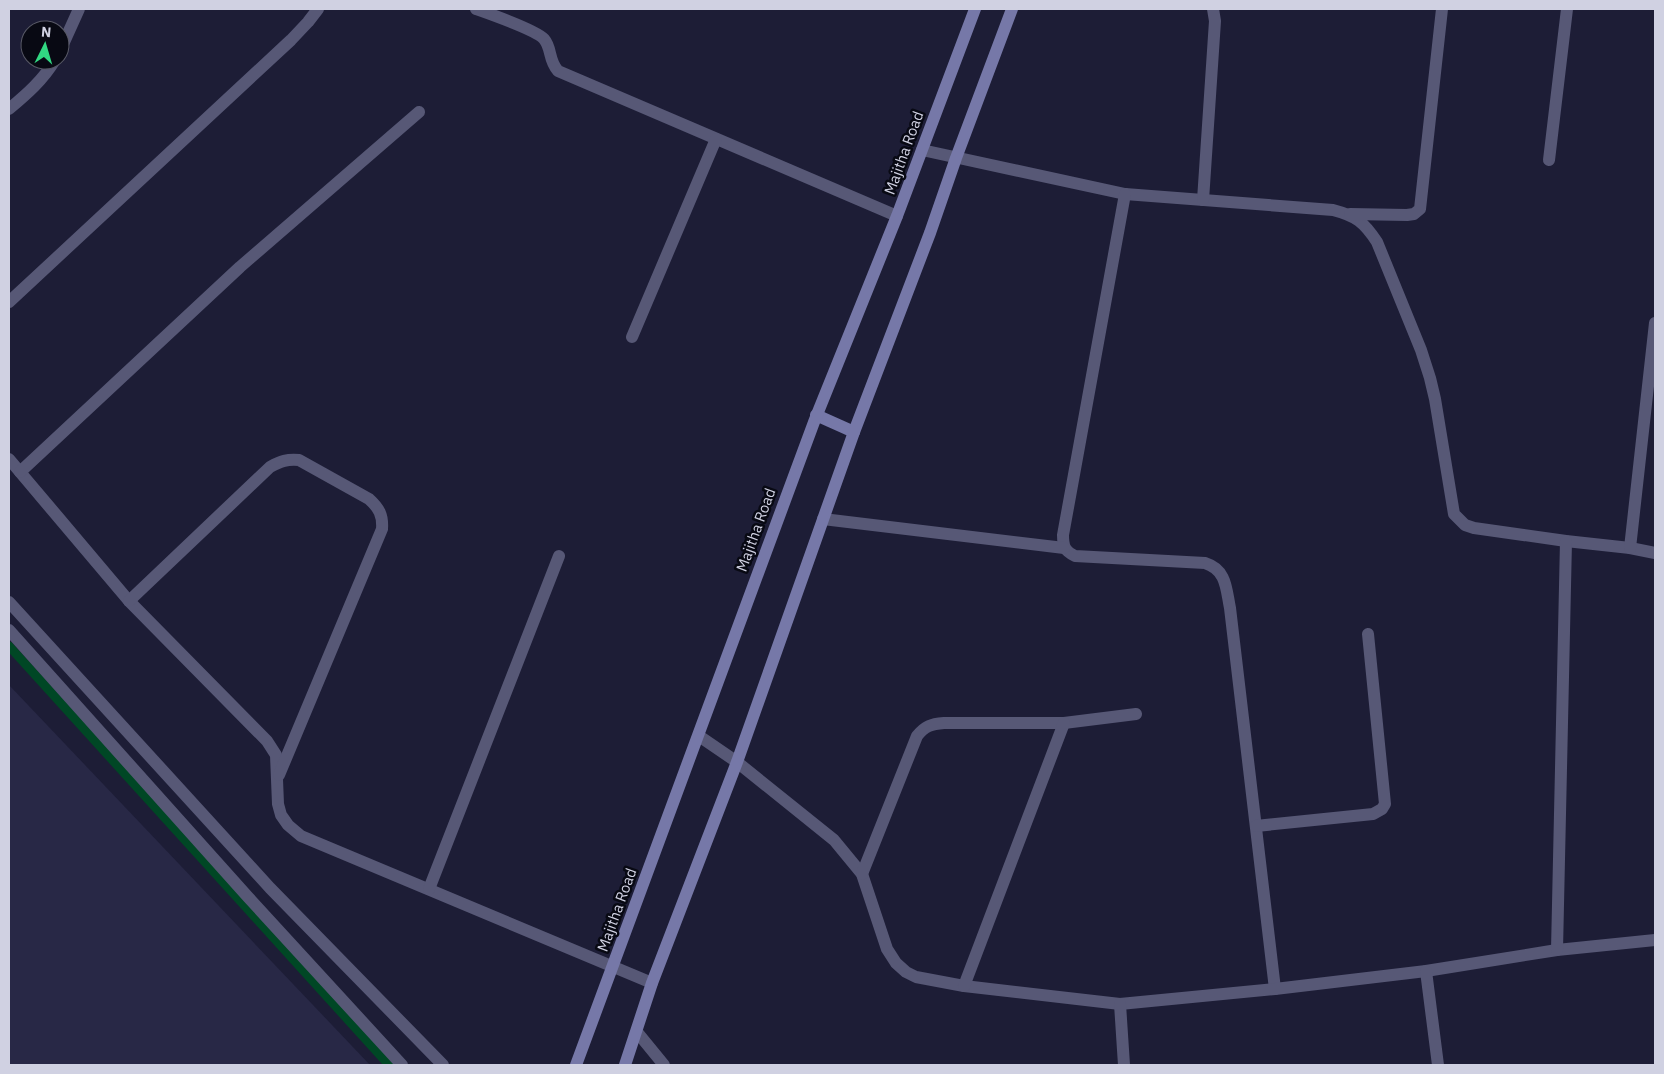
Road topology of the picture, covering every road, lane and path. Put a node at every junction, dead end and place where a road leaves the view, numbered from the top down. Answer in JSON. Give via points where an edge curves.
{"nodes":[{"id":1,"x":79,"y":9,"type":"edge"},
{"id":2,"x":318,"y":9,"type":"edge"},
{"id":3,"x":476,"y":9,"type":"edge"},
{"id":4,"x":975,"y":9,"type":"edge"},
{"id":5,"x":1012,"y":9,"type":"edge"},
{"id":6,"x":1213,"y":9,"type":"edge"},
{"id":7,"x":1442,"y":9,"type":"edge"},
{"id":8,"x":1567,"y":9,"type":"edge"},
{"id":9,"x":70,"y":29,"type":"edge"},
{"id":10,"x":49,"y":70,"type":"edge"},
{"id":11,"x":9,"y":109,"type":"edge"},
{"id":12,"x":419,"y":112,"type":"dead end"},
{"id":13,"x":716,"y":139,"type":"junction"},
{"id":14,"x":922,"y":150,"type":"junction"},
{"id":15,"x":956,"y":158,"type":"junction"},
{"id":16,"x":1549,"y":160,"type":"dead end"},
{"id":17,"x":1125,"y":194,"type":"junction"},
{"id":18,"x":1203,"y":200,"type":"junction"},
{"id":19,"x":1347,"y":214,"type":"junction"},
{"id":20,"x":898,"y":216,"type":"junction"},
{"id":21,"x":9,"y":302,"type":"edge"},
{"id":22,"x":1655,"y":323,"type":"edge"},
{"id":23,"x":632,"y":337,"type":"dead end"},
{"id":24,"x":816,"y":415,"type":"junction"},
{"id":25,"x":854,"y":432,"type":"junction"},
{"id":26,"x":9,"y":459,"type":"edge"},
{"id":27,"x":20,"y":472,"type":"junction"},
{"id":28,"x":823,"y":519,"type":"junction"},
{"id":29,"x":1566,"y":542,"type":"junction"},
{"id":30,"x":1064,"y":548,"type":"junction"},
{"id":31,"x":1630,"y":548,"type":"junction"},
{"id":32,"x":1655,"y":553,"type":"edge"},
{"id":33,"x":558,"y":556,"type":"dead end"},
{"id":34,"x":9,"y":602,"type":"edge"},
{"id":35,"x":129,"y":602,"type":"junction"},
{"id":36,"x":9,"y":630,"type":"edge"},
{"id":37,"x":1368,"y":634,"type":"dead end"},
{"id":38,"x":1136,"y":714,"type":"dead end"},
{"id":39,"x":1064,"y":724,"type":"junction"},
{"id":40,"x":699,"y":736,"type":"junction"},
{"id":41,"x":736,"y":762,"type":"junction"},
{"id":42,"x":278,"y":778,"type":"junction"},
{"id":43,"x":1256,"y":826,"type":"junction"},
{"id":44,"x":862,"y":874,"type":"junction"},
{"id":45,"x":429,"y":889,"type":"junction"},
{"id":46,"x":1655,"y":940,"type":"edge"},
{"id":47,"x":1557,"y":950,"type":"junction"},
{"id":48,"x":614,"y":966,"type":"junction"},
{"id":49,"x":1426,"y":971,"type":"junction"},
{"id":50,"x":652,"y":983,"type":"junction"},
{"id":51,"x":964,"y":986,"type":"junction"},
{"id":52,"x":1275,"y":989,"type":"junction"},
{"id":53,"x":1120,"y":1004,"type":"junction"},
{"id":54,"x":637,"y":1032,"type":"junction"},
{"id":55,"x":402,"y":1065,"type":"edge"},
{"id":56,"x":442,"y":1065,"type":"edge"},
{"id":57,"x":576,"y":1065,"type":"edge"},
{"id":58,"x":625,"y":1065,"type":"edge"},
{"id":59,"x":664,"y":1065,"type":"edge"},
{"id":60,"x":1124,"y":1065,"type":"edge"},
{"id":61,"x":1438,"y":1065,"type":"edge"}],
"edges":[{"from":1,"to":9,"type":"street"},
{"from":2,"to":21,"type":"street","via":[[291,40]]},
{"from":3,"to":13,"type":"street","via":[[544,38],[552,64],[558,71]]},
{"from":4,"to":14,"type":"main road","name":"Majitha Road"},
{"from":5,"to":15,"type":"main road"},
{"from":6,"to":18,"type":"street","via":[[1215,22]]},
{"from":7,"to":19,"type":"street","via":[[1420,209],[1407,215]]},
{"from":8,"to":16,"type":"street"},
{"from":10,"to":11,"type":"street"},
{"from":12,"to":27,"type":"street","via":[[240,267]]},
{"from":13,"to":20,"type":"street"},
{"from":13,"to":23,"type":"street"},
{"from":14,"to":15,"type":"street"},
{"from":14,"to":20,"type":"main road","name":"Majitha Road"},
{"from":15,"to":17,"type":"street"},
{"from":15,"to":25,"type":"main road"},
{"from":17,"to":18,"type":"street"},
{"from":17,"to":30,"type":"street","via":[[1063,535]]},
{"from":18,"to":19,"type":"street","via":[[1333,210]]},
{"from":19,"to":29,"type":"street","via":[[1368,227],[1377,242],[1421,350],[1435,399],[1454,514],[1465,525],[1474,528]]},
{"from":20,"to":24,"type":"main road","name":"Majitha Road"},
{"from":22,"to":31,"type":"street"},
{"from":24,"to":25,"type":"main road"},
{"from":24,"to":40,"type":"main road","name":"Majitha Road"},
{"from":25,"to":28,"type":"main road"},
{"from":26,"to":27,"type":"street"},
{"from":27,"to":35,"type":"street"},
{"from":28,"to":30,"type":"street"},
{"from":28,"to":41,"type":"main road"},
{"from":29,"to":31,"type":"street"},
{"from":29,"to":47,"type":"street"},
{"from":30,"to":43,"type":"street","via":[[1075,556],[1205,563],[1213,565],[1223,576],[1230,608]]},
{"from":31,"to":32,"type":"street"},
{"from":33,"to":45,"type":"street"},
{"from":34,"to":56,"type":"street","via":[[270,888]]},
{"from":35,"to":42,"type":"street","via":[[267,741],[276,755]]},
{"from":35,"to":42,"type":"street","via":[[270,467],[289,459],[299,460],[369,499],[380,510],[382,529]]},
{"from":36,"to":55,"type":"street"},
{"from":37,"to":43,"type":"street","via":[[1385,804],[1373,814]]},
{"from":38,"to":39,"type":"street"},
{"from":39,"to":44,"type":"street","via":[[944,722],[923,728]]},
{"from":39,"to":51,"type":"street"},
{"from":40,"to":41,"type":"street"},
{"from":40,"to":48,"type":"main road","name":"Majitha Road"},
{"from":41,"to":44,"type":"street","via":[[834,840]]},
{"from":41,"to":50,"type":"main road"},
{"from":42,"to":45,"type":"street","via":[[281,815],[301,836]]},
{"from":43,"to":52,"type":"street"},
{"from":44,"to":51,"type":"street","via":[[887,949],[896,962],[916,978]]},
{"from":45,"to":48,"type":"street"},
{"from":46,"to":47,"type":"street"},
{"from":47,"to":49,"type":"street"},
{"from":48,"to":50,"type":"street"},
{"from":48,"to":57,"type":"main road","name":"Majitha Road"},
{"from":49,"to":52,"type":"street"},
{"from":49,"to":61,"type":"street"},
{"from":50,"to":54,"type":"main road"},
{"from":51,"to":53,"type":"street"},
{"from":52,"to":53,"type":"street"},
{"from":53,"to":60,"type":"street"},
{"from":54,"to":58,"type":"main road"},
{"from":54,"to":59,"type":"street"}]}
